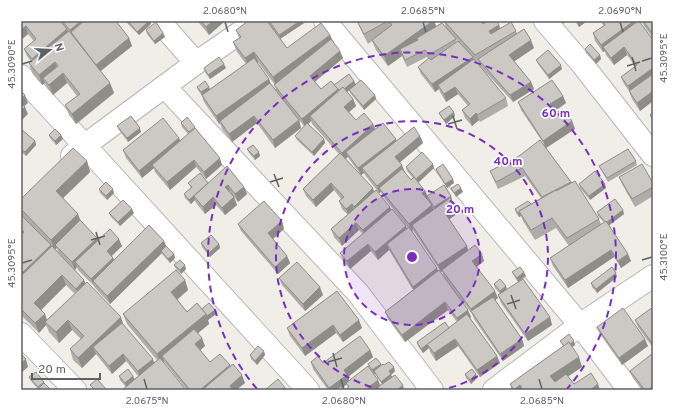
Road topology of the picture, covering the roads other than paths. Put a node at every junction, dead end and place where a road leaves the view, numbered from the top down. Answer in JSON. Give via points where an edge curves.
{"nodes":[{"id":1,"x":159,"y":21,"type":"edge"},
{"id":2,"x":257,"y":21,"type":"edge"},
{"id":3,"x":325,"y":21,"type":"edge"},
{"id":4,"x":545,"y":21,"type":"edge"},
{"id":5,"x":196,"y":63,"type":"junction"},
{"id":6,"x":21,"y":76,"type":"edge"},
{"id":7,"x":165,"y":87,"type":"junction"},
{"id":8,"x":84,"y":146,"type":"junction"},
{"id":9,"x":653,"y":155,"type":"edge"},
{"id":10,"x":55,"y":172,"type":"edge"},
{"id":11,"x":653,"y":276,"type":"edge"},
{"id":12,"x":580,"y":325,"type":"junction"},
{"id":13,"x":21,"y":334,"type":"edge"},
{"id":14,"x":74,"y":390,"type":"edge"},
{"id":15,"x":308,"y":390,"type":"edge"},
{"id":16,"x":432,"y":390,"type":"edge"},
{"id":17,"x":494,"y":390,"type":"edge"},
{"id":18,"x":629,"y":390,"type":"edge"}],
"edges":[{"from":1,"to":5,"type":"street"},
{"from":2,"to":5,"type":"street"},
{"from":3,"to":12,"type":"street"},
{"from":4,"to":9,"type":"street"},
{"from":5,"to":7,"type":"street"},
{"from":6,"to":8,"type":"street"},
{"from":7,"to":8,"type":"street"},
{"from":7,"to":16,"type":"street","via":[[358,292]]},
{"from":8,"to":10,"type":"street"},
{"from":8,"to":15,"type":"street"},
{"from":11,"to":12,"type":"street"},
{"from":12,"to":17,"type":"street"},
{"from":12,"to":18,"type":"street"},
{"from":13,"to":14,"type":"street"}]}
